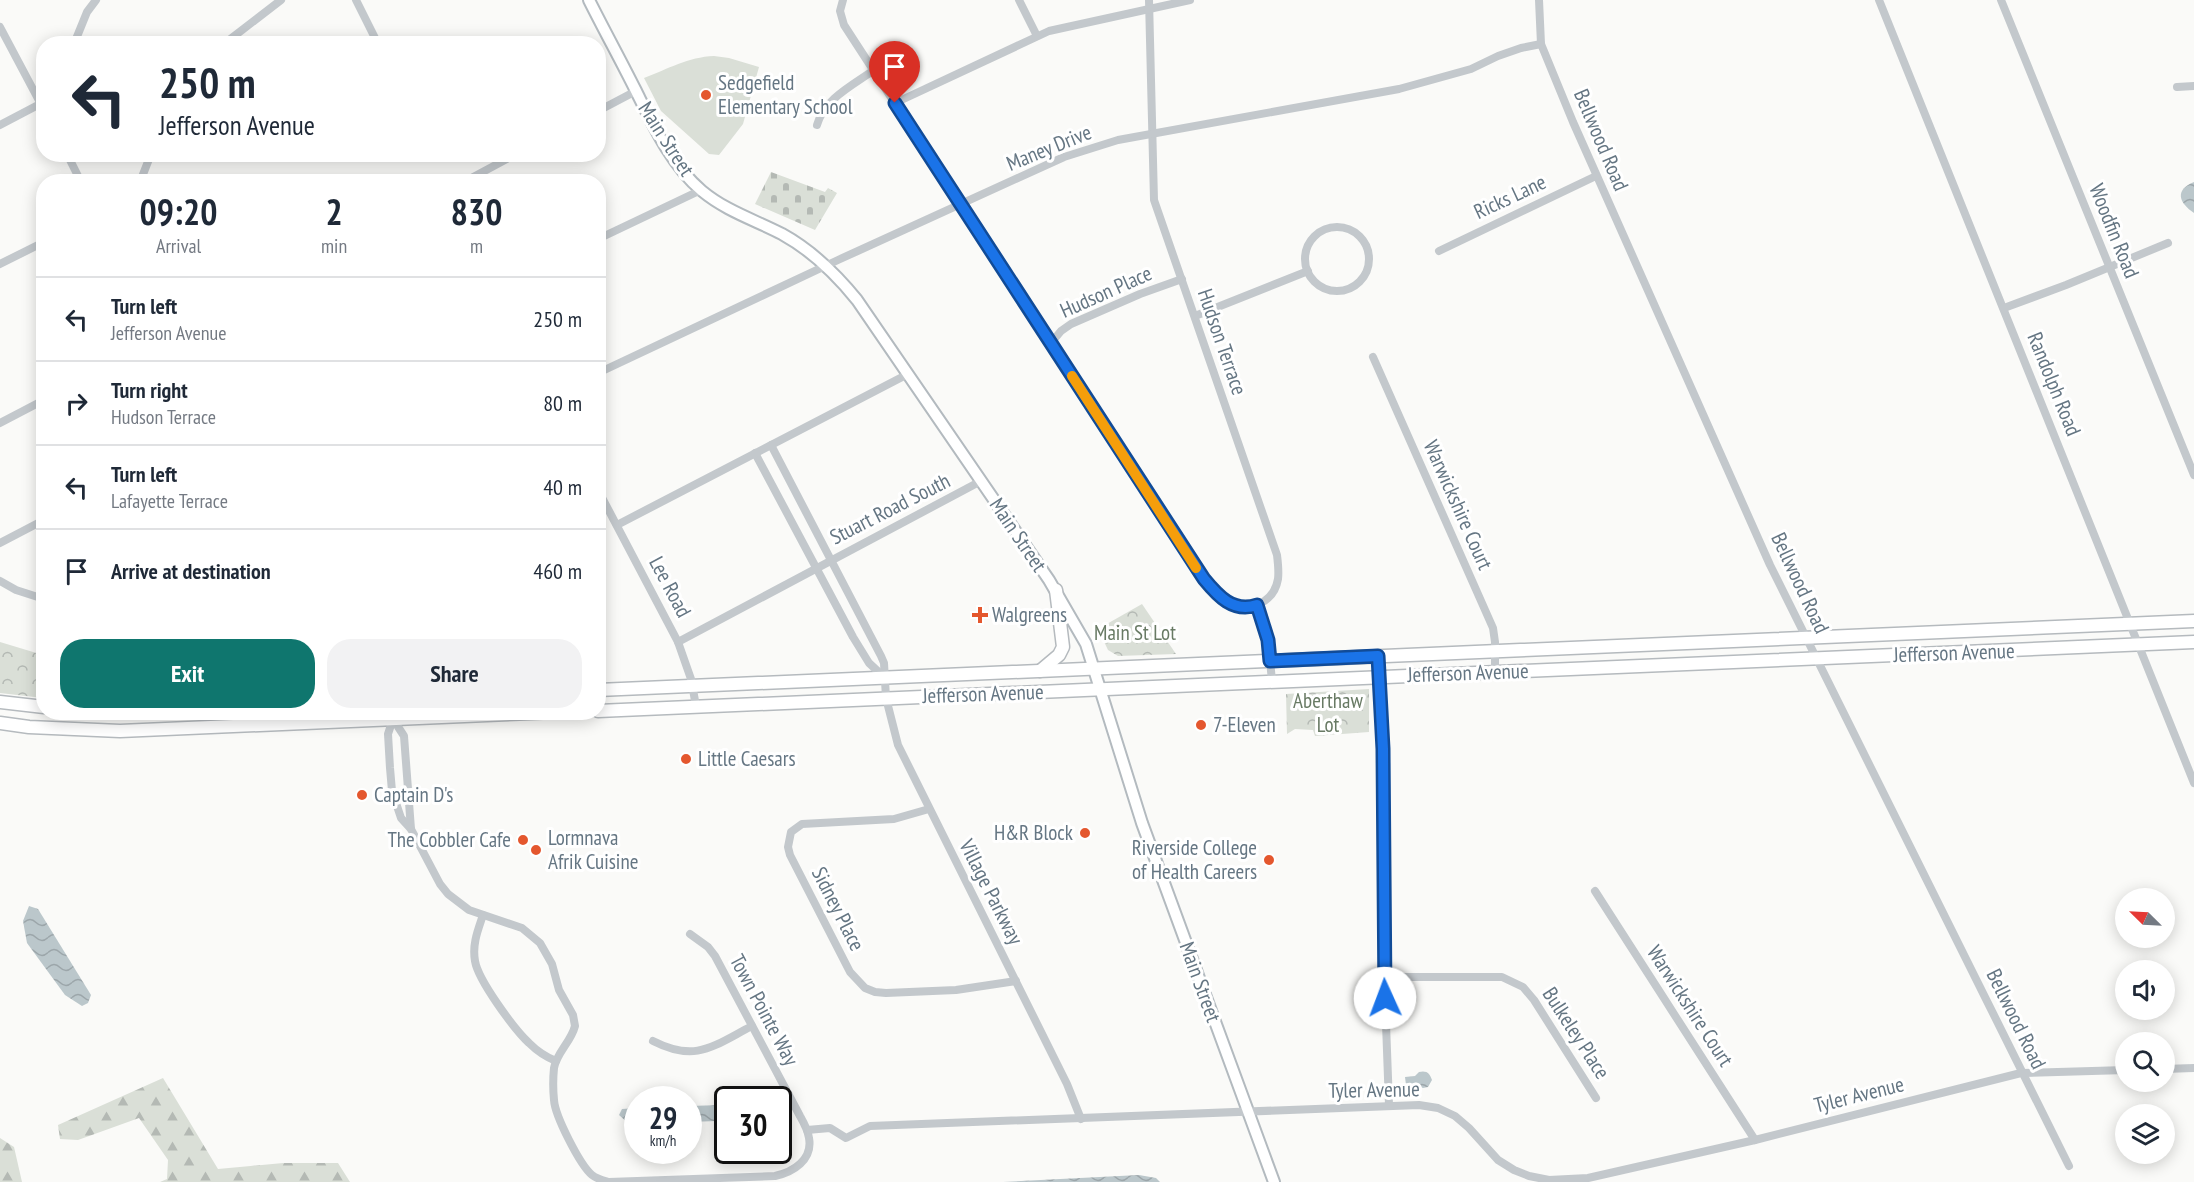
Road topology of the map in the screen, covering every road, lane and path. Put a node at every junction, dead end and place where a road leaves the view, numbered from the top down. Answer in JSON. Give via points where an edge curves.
{"nodes":[{"id":1,"x":96,"y":0,"type":"edge"},
{"id":2,"x":281,"y":0,"type":"edge"},
{"id":3,"x":356,"y":0,"type":"edge"},
{"id":4,"x":589,"y":0,"type":"edge"},
{"id":5,"x":843,"y":0,"type":"edge"},
{"id":6,"x":1019,"y":0,"type":"edge"},
{"id":7,"x":1190,"y":0,"type":"edge"},
{"id":8,"x":1539,"y":0,"type":"edge"},
{"id":9,"x":1879,"y":0,"type":"edge"},
{"id":10,"x":2001,"y":0,"type":"edge"},
{"id":11,"x":1149,"y":4,"type":"edge"},
{"id":12,"x":0,"y":27,"type":"edge"},
{"id":13,"x":77,"y":36,"type":"edge"},
{"id":14,"x":235,"y":36,"type":"edge"},
{"id":15,"x":374,"y":36,"type":"edge"},
{"id":16,"x":1036,"y":36,"type":"junction"},
{"id":17,"x":1541,"y":44,"type":"junction"},
{"id":18,"x":874,"y":70,"type":"junction"},
{"id":19,"x":2194,"y":86,"type":"edge"},
{"id":20,"x":2177,"y":87,"type":"dead end"},
{"id":21,"x":636,"y":91,"type":"junction"},
{"id":22,"x":36,"y":94,"type":"edge"},
{"id":23,"x":895,"y":103,"type":"junction"},
{"id":24,"x":606,"y":107,"type":"edge"},
{"id":25,"x":36,"y":108,"type":"edge"},
{"id":26,"x":0,"y":125,"type":"edge"},
{"id":27,"x":817,"y":125,"type":"dead end"},
{"id":28,"x":1151,"y":134,"type":"junction"},
{"id":29,"x":501,"y":162,"type":"edge"},
{"id":30,"x":479,"y":174,"type":"edge"},
{"id":31,"x":1596,"y":176,"type":"junction"},
{"id":32,"x":701,"y":190,"type":"junction"},
{"id":33,"x":962,"y":206,"type":"junction"},
{"id":34,"x":606,"y":235,"type":"edge"},
{"id":35,"x":2168,"y":243,"type":"dead end"},
{"id":36,"x":36,"y":246,"type":"edge"},
{"id":37,"x":1439,"y":251,"type":"dead end"},
{"id":38,"x":0,"y":264,"type":"edge"},
{"id":39,"x":826,"y":266,"type":"junction"},
{"id":40,"x":2110,"y":267,"type":"junction"},
{"id":41,"x":1308,"y":271,"type":"junction"},
{"id":42,"x":1182,"y":279,"type":"junction"},
{"id":43,"x":2004,"y":308,"type":"junction"},
{"id":44,"x":1195,"y":316,"type":"junction"},
{"id":45,"x":1051,"y":343,"type":"junction"},
{"id":46,"x":1373,"y":357,"type":"dead end"},
{"id":47,"x":606,"y":369,"type":"edge"},
{"id":48,"x":908,"y":374,"type":"junction"},
{"id":49,"x":36,"y":404,"type":"edge"},
{"id":50,"x":0,"y":423,"type":"edge"},
{"id":51,"x":771,"y":445,"type":"junction"},
{"id":52,"x":755,"y":453,"type":"junction"},
{"id":53,"x":2194,"y":475,"type":"edge"},
{"id":54,"x":981,"y":481,"type":"junction"},
{"id":55,"x":606,"y":505,"type":"edge"},
{"id":56,"x":36,"y":524,"type":"edge"},
{"id":57,"x":617,"y":525,"type":"junction"},
{"id":58,"x":0,"y":543,"type":"edge"},
{"id":59,"x":831,"y":560,"type":"junction"},
{"id":60,"x":815,"y":568,"type":"junction"},
{"id":61,"x":0,"y":581,"type":"edge"},
{"id":62,"x":1056,"y":590,"type":"junction"},
{"id":63,"x":36,"y":596,"type":"edge"},
{"id":64,"x":853,"y":602,"type":"junction"},
{"id":65,"x":1257,"y":605,"type":"junction"},
{"id":66,"x":837,"y":608,"type":"junction"},
{"id":67,"x":2194,"y":621,"type":"edge"},
{"id":68,"x":2131,"y":624,"type":"junction"},
{"id":69,"x":1805,"y":638,"type":"junction"},
{"id":70,"x":678,"y":642,"type":"junction"},
{"id":71,"x":2194,"y":642,"type":"edge"},
{"id":72,"x":2139,"y":644,"type":"junction"},
{"id":73,"x":1495,"y":651,"type":"junction"},
{"id":74,"x":1378,"y":656,"type":"junction"},
{"id":75,"x":1816,"y":658,"type":"junction"},
{"id":76,"x":1270,"y":661,"type":"junction"},
{"id":77,"x":1095,"y":668,"type":"junction"},
{"id":78,"x":1040,"y":671,"type":"junction"},
{"id":79,"x":1495,"y":672,"type":"junction"},
{"id":80,"x":1379,"y":677,"type":"junction"},
{"id":81,"x":884,"y":678,"type":"junction"},
{"id":82,"x":1272,"y":681,"type":"junction"},
{"id":83,"x":692,"y":686,"type":"junction"},
{"id":84,"x":1101,"y":689,"type":"junction"},
{"id":85,"x":606,"y":690,"type":"edge"},
{"id":86,"x":886,"y":698,"type":"junction"},
{"id":87,"x":0,"y":702,"type":"edge"},
{"id":88,"x":36,"y":706,"type":"edge"},
{"id":89,"x":696,"y":706,"type":"junction"},
{"id":90,"x":606,"y":711,"type":"edge"},
{"id":91,"x":320,"y":720,"type":"edge"},
{"id":92,"x":392,"y":720,"type":"edge"},
{"id":93,"x":395,"y":720,"type":"edge"},
{"id":94,"x":0,"y":723,"type":"edge"},
{"id":95,"x":2194,"y":783,"type":"edge"},
{"id":96,"x":929,"y":809,"type":"junction"},
{"id":97,"x":411,"y":829,"type":"junction"},
{"id":98,"x":1595,"y":891,"type":"dead end"},
{"id":99,"x":483,"y":915,"type":"junction"},
{"id":100,"x":690,"y":934,"type":"dead end"},
{"id":101,"x":1385,"y":977,"type":"junction"},
{"id":102,"x":1016,"y":981,"type":"junction"},
{"id":103,"x":752,"y":1026,"type":"junction"},
{"id":104,"x":652,"y":1041,"type":"dead end"},
{"id":105,"x":556,"y":1061,"type":"junction"},
{"id":106,"x":2194,"y":1068,"type":"edge"},
{"id":107,"x":2175,"y":1069,"type":"edge"},
{"id":108,"x":2115,"y":1070,"type":"edge"},
{"id":109,"x":2021,"y":1073,"type":"junction"},
{"id":110,"x":1596,"y":1098,"type":"dead end"},
{"id":111,"x":1389,"y":1105,"type":"junction"},
{"id":112,"x":1248,"y":1111,"type":"junction"},
{"id":113,"x":1081,"y":1119,"type":"junction"},
{"id":114,"x":807,"y":1130,"type":"junction"},
{"id":115,"x":1755,"y":1140,"type":"junction"},
{"id":116,"x":2069,"y":1167,"type":"dead end"},
{"id":117,"x":1274,"y":1182,"type":"edge"}],
"edges":[{"from":1,"to":13,"type":"street"},
{"from":2,"to":14,"type":"street"},
{"from":3,"to":15,"type":"street"},
{"from":4,"to":21,"type":"main road","name":"Main Street"},
{"from":5,"to":18,"type":"street","via":[[841,18]]},
{"from":6,"to":16,"type":"street"},
{"from":7,"to":11,"type":"street"},
{"from":8,"to":17,"type":"street","name":"Bellwood Road"},
{"from":9,"to":43,"type":"street","name":"Randolph Road"},
{"from":10,"to":40,"type":"street","name":"Woodfin Road"},
{"from":11,"to":16,"type":"street"},
{"from":11,"to":28,"type":"street","name":"Hudson Terrace"},
{"from":12,"to":22,"type":"street"},
{"from":16,"to":23,"type":"street"},
{"from":17,"to":28,"type":"street","name":"Maney Drive","via":[[1399,89]]},
{"from":17,"to":31,"type":"street","name":"Bellwood Road"},
{"from":18,"to":23,"type":"street"},
{"from":18,"to":27,"type":"street","via":[[829,102]]},
{"from":19,"to":20,"type":"street"},
{"from":21,"to":24,"type":"street"},
{"from":21,"to":32,"type":"main road","name":"Main Street","via":[[667,148]]},
{"from":23,"to":33,"type":"street"},
{"from":25,"to":26,"type":"street"},
{"from":28,"to":33,"type":"street","name":"Maney Drive","via":[[1064,157]]},
{"from":28,"to":42,"type":"street","name":"Hudson Terrace","via":[[1154,200]]},
{"from":29,"to":30,"type":"street"},
{"from":31,"to":37,"type":"street","name":"Ricks Lane"},
{"from":31,"to":69,"type":"street","name":"Bellwood Road"},
{"from":32,"to":34,"type":"street"},
{"from":32,"to":39,"type":"main road","name":"Main Street","via":[[790,239]]},
{"from":33,"to":39,"type":"street","name":"Maney Drive"},
{"from":33,"to":45,"type":"street"},
{"from":35,"to":40,"type":"street"},
{"from":36,"to":38,"type":"street"},
{"from":39,"to":47,"type":"street","name":"Maney Drive"},
{"from":39,"to":48,"type":"main road","name":"Main Street","via":[[857,300]]},
{"from":40,"to":43,"type":"street"},
{"from":40,"to":53,"type":"street","name":"Woodfin Road"},
{"from":41,"to":41,"type":"street","via":[[1319,285],[1328,289],[1353,287],[1368,268],[1366,245],[1348,229],[1325,229],[1308,246]]},
{"from":41,"to":44,"type":"street"},
{"from":42,"to":44,"type":"street","name":"Hudson Terrace"},
{"from":42,"to":45,"type":"street","name":"Hudson Place","via":[[1071,324]]},
{"from":43,"to":68,"type":"street","name":"Randolph Road"},
{"from":44,"to":65,"type":"street","name":"Hudson Terrace","via":[[1277,555],[1275,589]]},
{"from":45,"to":65,"type":"street","via":[[1204,579],[1225,602],[1243,607]]},
{"from":46,"to":73,"type":"street","name":"Warwickshire Court","via":[[1492,628]]},
{"from":48,"to":51,"type":"street"},
{"from":48,"to":54,"type":"main road","name":"Main Street"},
{"from":49,"to":50,"type":"street"},
{"from":51,"to":52,"type":"street"},
{"from":51,"to":59,"type":"street","name":"Village Parkway"},
{"from":52,"to":57,"type":"street"},
{"from":52,"to":60,"type":"street"},
{"from":54,"to":59,"type":"street","name":"Stuart Road South"},
{"from":54,"to":62,"type":"main road","name":"Main Street"},
{"from":55,"to":57,"type":"street","name":"Lee Road"},
{"from":56,"to":58,"type":"street"},
{"from":57,"to":70,"type":"street","name":"Lee Road"},
{"from":59,"to":60,"type":"street","name":"Stuart Road South"},
{"from":59,"to":64,"type":"street","name":"Village Parkway"},
{"from":60,"to":66,"type":"street"},
{"from":60,"to":70,"type":"street","name":"Stuart Road South"},
{"from":61,"to":63,"type":"street"},
{"from":62,"to":77,"type":"main road","name":"Main Street"},
{"from":62,"to":78,"type":"main road","via":[[1063,647]]},
{"from":64,"to":66,"type":"street"},
{"from":64,"to":81,"type":"street","name":"Village Parkway","via":[[884,663]]},
{"from":65,"to":76,"type":"street"},
{"from":66,"to":81,"type":"street","via":[[869,663]]},
{"from":67,"to":68,"type":"main road","name":"Jefferson Avenue"},
{"from":68,"to":69,"type":"main road","name":"Jefferson Avenue"},
{"from":68,"to":72,"type":"street","name":"Randolph Road"},
{"from":69,"to":73,"type":"main road","name":"Jefferson Avenue"},
{"from":69,"to":75,"type":"street","name":"Bellwood Road"},
{"from":70,"to":83,"type":"street","name":"Lee Road"},
{"from":71,"to":72,"type":"main road","name":"Jefferson Avenue"},
{"from":72,"to":75,"type":"main road","name":"Jefferson Avenue"},
{"from":72,"to":95,"type":"street","name":"Randolph Road"},
{"from":73,"to":74,"type":"main road","name":"Jefferson Avenue"},
{"from":73,"to":79,"type":"street","name":"Warwickshire Court"},
{"from":74,"to":76,"type":"main road","name":"Jefferson Avenue"},
{"from":74,"to":80,"type":"street"},
{"from":75,"to":79,"type":"main road","name":"Jefferson Avenue"},
{"from":75,"to":109,"type":"street","name":"Bellwood Road"},
{"from":76,"to":77,"type":"main road","name":"Jefferson Avenue"},
{"from":76,"to":82,"type":"street"},
{"from":77,"to":78,"type":"main road","name":"Jefferson Avenue"},
{"from":77,"to":84,"type":"main road","name":"Main Street"},
{"from":78,"to":81,"type":"main road","name":"Jefferson Avenue"},
{"from":79,"to":80,"type":"main road","name":"Jefferson Avenue"},
{"from":80,"to":82,"type":"main road","name":"Jefferson Avenue"},
{"from":80,"to":101,"type":"street"},
{"from":81,"to":83,"type":"main road","name":"Jefferson Avenue"},
{"from":81,"to":86,"type":"street","name":"Village Parkway"},
{"from":82,"to":84,"type":"main road","name":"Jefferson Avenue"},
{"from":83,"to":85,"type":"main road","name":"Jefferson Avenue"},
{"from":83,"to":89,"type":"street","name":"Lee Road"},
{"from":84,"to":86,"type":"main road","name":"Jefferson Avenue"},
{"from":84,"to":112,"type":"main road","name":"Main Street","via":[[1141,820]]},
{"from":86,"to":89,"type":"main road","name":"Jefferson Avenue"},
{"from":86,"to":96,"type":"street","name":"Village Parkway","via":[[898,745]]},
{"from":87,"to":88,"type":"main road"},
{"from":89,"to":90,"type":"main road","name":"Jefferson Avenue"},
{"from":91,"to":94,"type":"main road","via":[[120,731]]},
{"from":92,"to":97,"type":"street","via":[[388,734],[392,791],[401,818]]},
{"from":93,"to":97,"type":"street","via":[[404,736]]},
{"from":96,"to":102,"type":"street","name":"Village Parkway"},
{"from":96,"to":102,"type":"street","name":"Sidney Place","via":[[894,819],[802,824],[791,832],[790,855],[850,972],[865,988],[902,993]]},
{"from":97,"to":99,"type":"street","via":[[448,894]]},
{"from":98,"to":115,"type":"street","name":"Warwickshire Court"},
{"from":99,"to":105,"type":"street","via":[[474,942],[480,975],[528,1042]]},
{"from":99,"to":105,"type":"street","via":[[522,928],[547,953],[575,1021],[573,1033]]},
{"from":100,"to":103,"type":"street","name":"Town Pointe Way","via":[[715,956]]},
{"from":101,"to":110,"type":"street","name":"Bulkeley Place","via":[[1495,976],[1516,982],[1534,1000]]},
{"from":101,"to":111,"type":"street"},
{"from":102,"to":113,"type":"street","name":"Village Parkway"},
{"from":103,"to":104,"type":"street","via":[[696,1052],[669,1049]]},
{"from":103,"to":114,"type":"street","name":"Town Pointe Way"},
{"from":105,"to":114,"type":"street","via":[[556,1113],[583,1165],[600,1180],[784,1174],[807,1156]]},
{"from":106,"to":107,"type":"street"},
{"from":108,"to":109,"type":"street","name":"Tyler Avenue"},
{"from":109,"to":115,"type":"street","name":"Tyler Avenue"},
{"from":109,"to":116,"type":"street","name":"Bellwood Road"},
{"from":111,"to":112,"type":"street","name":"Tyler Avenue"},
{"from":111,"to":115,"type":"street","name":"Tyler Avenue","via":[[1438,1108],[1470,1128],[1498,1160],[1529,1176],[1549,1180],[1588,1178]]},
{"from":112,"to":113,"type":"street","name":"Tyler Avenue"},
{"from":112,"to":117,"type":"main road","name":"Main Street"},
{"from":113,"to":114,"type":"street","name":"Tyler Avenue","via":[[870,1126],[846,1138],[830,1128]]}]}
